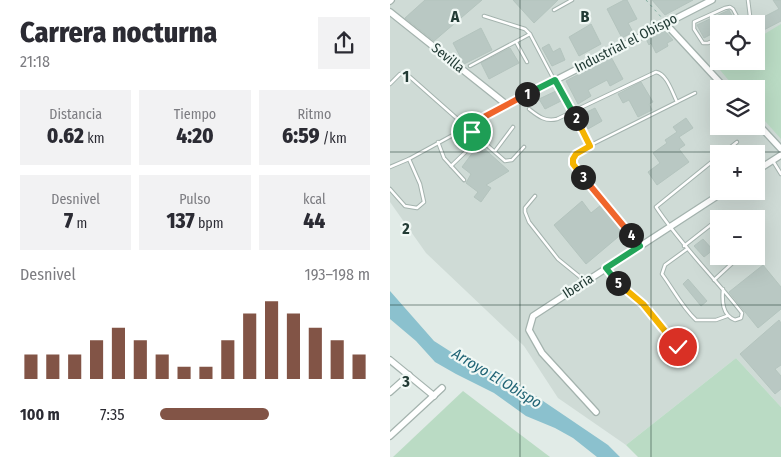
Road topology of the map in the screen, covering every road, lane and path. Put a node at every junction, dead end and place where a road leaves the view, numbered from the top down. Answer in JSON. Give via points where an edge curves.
{"nodes":[{"id":1,"x":572,"y":0,"type":"edge"},
{"id":2,"x":646,"y":0,"type":"edge"},
{"id":3,"x":712,"y":0,"type":"edge"},
{"id":4,"x":748,"y":0,"type":"edge"},
{"id":5,"x":554,"y":10,"type":"dead end"},
{"id":6,"x":390,"y":12,"type":"edge"},
{"id":7,"x":737,"y":15,"type":"edge"},
{"id":8,"x":750,"y":15,"type":"edge"},
{"id":9,"x":484,"y":16,"type":"dead end"},
{"id":10,"x":666,"y":23,"type":"junction"},
{"id":11,"x":530,"y":34,"type":"junction"},
{"id":12,"x":516,"y":42,"type":"junction"},
{"id":13,"x":710,"y":42,"type":"edge"},
{"id":14,"x":527,"y":62,"type":"dead end"},
{"id":15,"x":470,"y":66,"type":"dead end"},
{"id":16,"x":555,"y":80,"type":"junction"},
{"id":17,"x":718,"y":80,"type":"edge"},
{"id":18,"x":390,"y":84,"type":"edge"},
{"id":19,"x":695,"y":93,"type":"dead end"},
{"id":20,"x":677,"y":102,"type":"junction"},
{"id":21,"x":506,"y":105,"type":"junction"},
{"id":22,"x":529,"y":109,"type":"dead end"},
{"id":23,"x":573,"y":113,"type":"junction"},
{"id":24,"x":467,"y":126,"type":"junction"},
{"id":25,"x":513,"y":127,"type":"dead end"},
{"id":26,"x":765,"y":132,"type":"edge"},
{"id":27,"x":479,"y":139,"type":"junction"},
{"id":28,"x":438,"y":142,"type":"junction"},
{"id":29,"x":737,"y":142,"type":"dead end"},
{"id":30,"x":733,"y":145,"type":"edge"},
{"id":31,"x":590,"y":146,"type":"junction"},
{"id":32,"x":524,"y":147,"type":"dead end"},
{"id":33,"x":781,"y":150,"type":"edge"},
{"id":34,"x":495,"y":151,"type":"junction"},
{"id":35,"x":781,"y":155,"type":"edge"},
{"id":36,"x":409,"y":159,"type":"junction"},
{"id":37,"x":772,"y":161,"type":"junction"},
{"id":38,"x":710,"y":163,"type":"edge"},
{"id":39,"x":765,"y":165,"type":"edge"},
{"id":40,"x":451,"y":166,"type":"junction"},
{"id":41,"x":390,"y":167,"type":"edge"},
{"id":42,"x":781,"y":174,"type":"edge"},
{"id":43,"x":464,"y":180,"type":"dead end"},
{"id":44,"x":390,"y":189,"type":"edge"},
{"id":45,"x":535,"y":196,"type":"dead end"},
{"id":46,"x":711,"y":200,"type":"edge"},
{"id":47,"x":710,"y":226,"type":"edge"},
{"id":48,"x":669,"y":227,"type":"junction"},
{"id":49,"x":640,"y":246,"type":"junction"},
{"id":50,"x":686,"y":248,"type":"junction"},
{"id":51,"x":730,"y":265,"type":"edge"},
{"id":52,"x":606,"y":268,"type":"junction"},
{"id":53,"x":714,"y":280,"type":"junction"},
{"id":54,"x":585,"y":282,"type":"junction"},
{"id":55,"x":723,"y":289,"type":"junction"},
{"id":56,"x":727,"y":316,"type":"junction"},
{"id":57,"x":390,"y":360,"type":"edge"},
{"id":58,"x":675,"y":366,"type":"dead end"},
{"id":59,"x":409,"y":375,"type":"junction"},
{"id":60,"x":442,"y":388,"type":"dead end"},
{"id":61,"x":390,"y":392,"type":"edge"},
{"id":62,"x":434,"y":396,"type":"junction"},
{"id":63,"x":596,"y":412,"type":"dead end"},
{"id":64,"x":390,"y":436,"type":"edge"}],
"edges":[{"from":1,"to":5,"type":"lane"},
{"from":2,"to":10,"type":"path"},
{"from":3,"to":10,"type":"street","name":"Industrial el Obispo"},
{"from":4,"to":8,"type":"lane"},
{"from":6,"to":21,"type":"street","name":"Sevilla"},
{"from":7,"to":13,"type":"lane","via":[[730,7],[694,22],[694,30],[703,43]]},
{"from":9,"to":11,"type":"lane","via":[[525,29]]},
{"from":10,"to":16,"type":"street","name":"Industrial el Obispo"},
{"from":10,"to":17,"type":"street"},
{"from":11,"to":12,"type":"lane"},
{"from":11,"to":16,"type":"lane"},
{"from":12,"to":14,"type":"lane"},
{"from":12,"to":15,"type":"lane"},
{"from":16,"to":21,"type":"street","name":"Industrial el Obispo"},
{"from":16,"to":23,"type":"lane"},
{"from":18,"to":24,"type":"lane","via":[[398,75],[405,74]]},
{"from":19,"to":20,"type":"lane"},
{"from":20,"to":23,"type":"lane","via":[[662,74],[656,72]]},
{"from":20,"to":31,"type":"lane"},
{"from":21,"to":24,"type":"lane","name":"Industrial el Obispo"},
{"from":22,"to":23,"type":"lane","via":[[550,121]]},
{"from":23,"to":31,"type":"lane"},
{"from":24,"to":27,"type":"lane"},
{"from":24,"to":28,"type":"lane","name":"Industrial el Obispo"},
{"from":25,"to":34,"type":"lane"},
{"from":26,"to":33,"type":"street"},
{"from":27,"to":34,"type":"lane"},
{"from":27,"to":40,"type":"lane"},
{"from":28,"to":36,"type":"lane","name":"Industrial el Obispo"},
{"from":28,"to":40,"type":"lane"},
{"from":29,"to":30,"type":"lane"},
{"from":31,"to":49,"type":"lane","via":[[574,156],[573,164]]},
{"from":32,"to":34,"type":"lane","via":[[507,161]]},
{"from":35,"to":37,"type":"street"},
{"from":36,"to":41,"type":"lane","name":"Industrial el Obispo"},
{"from":36,"to":44,"type":"lane","via":[[424,202],[417,208],[405,206]]},
{"from":37,"to":39,"type":"street"},
{"from":37,"to":42,"type":"lane"},
{"from":38,"to":48,"type":"lane","via":[[656,207]]},
{"from":40,"to":43,"type":"lane"},
{"from":45,"to":54,"type":"lane","via":[[525,208],[529,222],[558,259]]},
{"from":46,"to":48,"type":"street","name":"Iberia"},
{"from":47,"to":50,"type":"lane"},
{"from":48,"to":49,"type":"street","name":"Iberia"},
{"from":48,"to":50,"type":"lane"},
{"from":49,"to":52,"type":"street","name":"Iberia"},
{"from":50,"to":53,"type":"lane"},
{"from":50,"to":56,"type":"lane","via":[[666,265],[662,274],[685,310],[696,320],[716,320]]},
{"from":51,"to":53,"type":"lane"},
{"from":52,"to":54,"type":"street","name":"Iberia"},
{"from":52,"to":58,"type":"lane","via":[[622,288],[643,304],[678,347],[680,356]]},
{"from":53,"to":55,"type":"lane"},
{"from":54,"to":63,"type":"street","name":"Iberia","via":[[533,316],[529,330],[542,353]]},
{"from":55,"to":56,"type":"lane"},
{"from":55,"to":56,"type":"lane","via":[[743,316],[735,320]]},
{"from":57,"to":59,"type":"street"},
{"from":59,"to":61,"type":"street"},
{"from":59,"to":62,"type":"street"},
{"from":60,"to":62,"type":"street"},
{"from":62,"to":64,"type":"street"}]}
